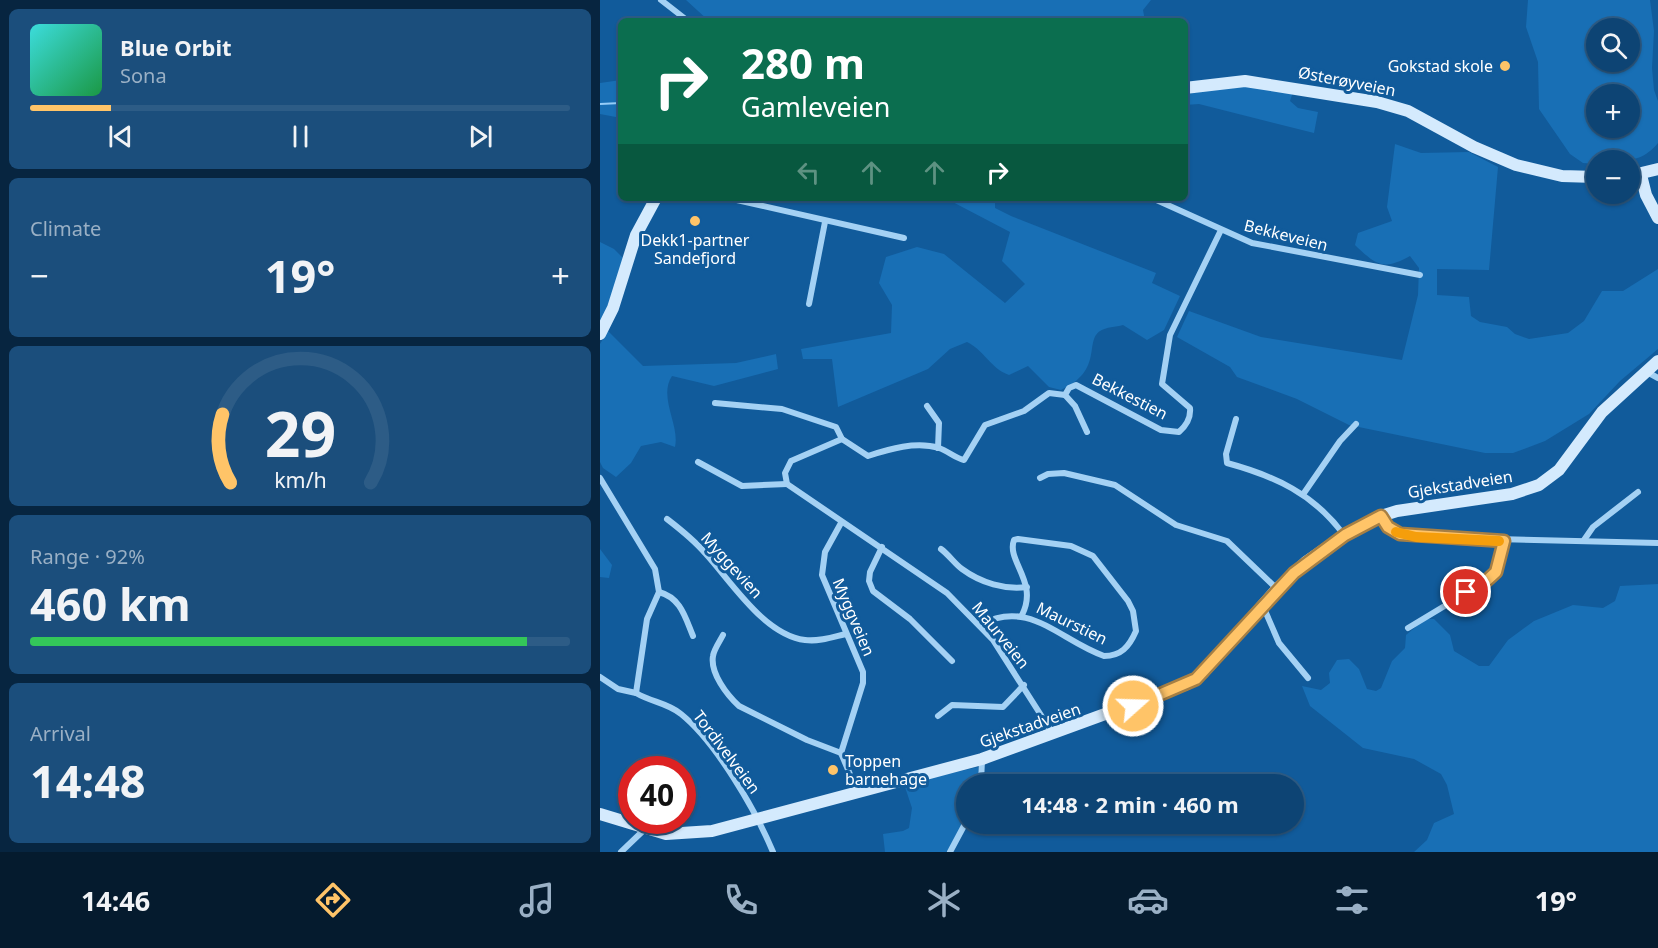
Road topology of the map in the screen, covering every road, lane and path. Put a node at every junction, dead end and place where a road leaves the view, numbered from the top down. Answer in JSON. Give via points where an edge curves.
{"nodes":[{"id":1,"x":661,"y":0,"type":"edge"},
{"id":2,"x":684,"y":18,"type":"edge"},
{"id":3,"x":1188,"y":88,"type":"edge"},
{"id":4,"x":1658,"y":170,"type":"edge"},
{"id":5,"x":1640,"y":175,"type":"edge"},
{"id":6,"x":1586,"y":177,"type":"edge"},
{"id":7,"x":1640,"y":185,"type":"edge"},
{"id":8,"x":654,"y":201,"type":"edge"},
{"id":9,"x":740,"y":201,"type":"edge"},
{"id":10,"x":1158,"y":201,"type":"edge"},
{"id":11,"x":1658,"y":218,"type":"edge"},
{"id":12,"x":825,"y":222,"type":"junction"},
{"id":13,"x":1221,"y":230,"type":"junction"},
{"id":14,"x":904,"y":238,"type":"dead end"},
{"id":15,"x":1420,"y":275,"type":"dead end"},
{"id":16,"x":809,"y":304,"type":"dead end"},
{"id":17,"x":600,"y":334,"type":"edge"},
{"id":18,"x":1658,"y":361,"type":"edge"},
{"id":19,"x":1647,"y":371,"type":"junction"},
{"id":20,"x":1658,"y":378,"type":"edge"},
{"id":21,"x":1065,"y":395,"type":"junction"},
{"id":22,"x":715,"y":403,"type":"dead end"},
{"id":23,"x":927,"y":406,"type":"dead end"},
{"id":24,"x":1236,"y":419,"type":"dead end"},
{"id":25,"x":1356,"y":424,"type":"dead end"},
{"id":26,"x":1087,"y":432,"type":"dead end"},
{"id":27,"x":842,"y":440,"type":"junction"},
{"id":28,"x":938,"y":448,"type":"junction"},
{"id":29,"x":698,"y":462,"type":"dead end"},
{"id":30,"x":600,"y":478,"type":"edge"},
{"id":31,"x":1040,"y":478,"type":"dead end"},
{"id":32,"x":787,"y":484,"type":"junction"},
{"id":33,"x":1638,"y":492,"type":"dead end"},
{"id":34,"x":1304,"y":493,"type":"junction"},
{"id":35,"x":1381,"y":516,"type":"junction"},
{"id":36,"x":667,"y":519,"type":"dead end"},
{"id":37,"x":841,"y":523,"type":"junction"},
{"id":38,"x":1345,"y":535,"type":"junction"},
{"id":39,"x":1584,"y":540,"type":"junction"},
{"id":40,"x":1504,"y":541,"type":"junction"},
{"id":41,"x":1658,"y":543,"type":"edge"},
{"id":42,"x":882,"y":547,"type":"junction"},
{"id":43,"x":941,"y":549,"type":"dead end"},
{"id":44,"x":1027,"y":587,"type":"junction"},
{"id":45,"x":1277,"y":589,"type":"junction"},
{"id":46,"x":659,"y":592,"type":"junction"},
{"id":47,"x":1263,"y":605,"type":"junction"},
{"id":48,"x":1022,"y":615,"type":"junction"},
{"id":49,"x":980,"y":625,"type":"junction"},
{"id":50,"x":1408,"y":628,"type":"dead end"},
{"id":51,"x":846,"y":634,"type":"junction"},
{"id":52,"x":723,"y":635,"type":"dead end"},
{"id":53,"x":693,"y":636,"type":"dead end"},
{"id":54,"x":952,"y":661,"type":"dead end"},
{"id":55,"x":600,"y":677,"type":"edge"},
{"id":56,"x":1308,"y":678,"type":"dead end"},
{"id":57,"x":1024,"y":685,"type":"junction"},
{"id":58,"x":636,"y":693,"type":"junction"},
{"id":59,"x":938,"y":716,"type":"dead end"},
{"id":60,"x":1054,"y":735,"type":"junction"},
{"id":61,"x":842,"y":753,"type":"junction"},
{"id":62,"x":982,"y":759,"type":"junction"},
{"id":63,"x":981,"y":774,"type":"edge"},
{"id":64,"x":857,"y":791,"type":"junction"},
{"id":65,"x":600,"y":814,"type":"edge"},
{"id":66,"x":759,"y":819,"type":"junction"},
{"id":67,"x":618,"y":820,"type":"edge"},
{"id":68,"x":696,"y":833,"type":"edge"},
{"id":69,"x":640,"y":834,"type":"edge"},
{"id":70,"x":960,"y":834,"type":"edge"},
{"id":71,"x":621,"y":852,"type":"edge"},
{"id":72,"x":773,"y":852,"type":"edge"},
{"id":73,"x":950,"y":852,"type":"edge"}],
"edges":[{"from":1,"to":2,"type":"street"},
{"from":3,"to":6,"type":"street","name":"Østerøyveien","via":[[1245,81],[1368,100],[1408,111],[1516,165],[1562,176]]},
{"from":4,"to":5,"type":"street"},
{"from":7,"to":11,"type":"street"},
{"from":8,"to":17,"type":"street","via":[[636,235],[613,308]]},
{"from":9,"to":12,"type":"street"},
{"from":10,"to":13,"type":"street","name":"Bekkeveien"},
{"from":12,"to":14,"type":"street"},
{"from":12,"to":16,"type":"street"},
{"from":13,"to":15,"type":"street","name":"Bekkeveien","via":[[1252,243]]},
{"from":13,"to":21,"type":"street","name":"Bekkestien","via":[[1167,345],[1162,384],[1190,408],[1191,416],[1185,427],[1179,432],[1161,430],[1083,387],[1070,388]]},
{"from":18,"to":19,"type":"street","name":"Gjekstadveien"},
{"from":19,"to":20,"type":"street"},
{"from":19,"to":35,"type":"street","name":"Gjekstadveien","via":[[1602,412],[1559,470],[1539,485],[1512,494],[1416,507]]},
{"from":21,"to":26,"type":"street","name":"Bekkestien"},
{"from":21,"to":28,"type":"street","via":[[1049,393],[1024,411],[986,425],[964,460]]},
{"from":22,"to":27,"type":"street","via":[[782,409],[836,427]]},
{"from":23,"to":28,"type":"street","via":[[939,423]]},
{"from":24,"to":34,"type":"street","via":[[1227,463],[1266,473]]},
{"from":25,"to":34,"type":"street"},
{"from":27,"to":28,"type":"street","via":[[868,456],[888,449]]},
{"from":27,"to":32,"type":"street","via":[[791,460],[785,472]]},
{"from":29,"to":32,"type":"street","via":[[742,486]]},
{"from":30,"to":46,"type":"street","via":[[655,569]]},
{"from":31,"to":45,"type":"street","via":[[1061,472],[1115,485],[1173,523],[1227,541]]},
{"from":32,"to":37,"type":"street","name":"Maurveien"},
{"from":33,"to":39,"type":"street","via":[[1593,527]]},
{"from":34,"to":38,"type":"street"},
{"from":35,"to":38,"type":"street","name":"Gjekstadveien"},
{"from":35,"to":40,"type":"street","via":[[1388,527],[1400,534]]},
{"from":36,"to":51,"type":"street","name":"Myggevien","via":[[706,554],[749,605],[781,630],[805,640]]},
{"from":37,"to":42,"type":"street","name":"Maurveien"},
{"from":37,"to":51,"type":"street","name":"Myggveien","via":[[825,552],[822,575]]},
{"from":38,"to":45,"type":"street","name":"Gjekstadveien","via":[[1306,562]]},
{"from":39,"to":40,"type":"street"},
{"from":39,"to":41,"type":"street"},
{"from":40,"to":50,"type":"street","via":[[1500,564],[1493,576]]},
{"from":42,"to":49,"type":"street","name":"Maurveien","via":[[947,593]]},
{"from":42,"to":54,"type":"street","via":[[870,572],[873,591],[910,619]]},
{"from":43,"to":44,"type":"street","name":"Maurveien","via":[[962,569],[982,579],[1008,589]]},
{"from":44,"to":48,"type":"street","name":"Maurstien","via":[[1029,597]]},
{"from":44,"to":48,"type":"street","name":"Maurstien","via":[[1013,549],[1014,540],[1071,546],[1099,563],[1128,601],[1136,631],[1123,651],[1104,656]]},
{"from":45,"to":47,"type":"street","name":"Gjekstadveien"},
{"from":46,"to":53,"type":"street","via":[[677,600]]},
{"from":46,"to":58,"type":"street","via":[[643,635]]},
{"from":47,"to":56,"type":"street","via":[[1279,643]]},
{"from":47,"to":60,"type":"street","name":"Gjekstadveien","via":[[1196,679]]},
{"from":48,"to":49,"type":"street","name":"Maurstien","via":[[1002,615]]},
{"from":49,"to":57,"type":"street","name":"Maurveien"},
{"from":51,"to":61,"type":"street","name":"Myggveien","via":[[858,658],[863,683]]},
{"from":52,"to":61,"type":"street","via":[[712,657],[713,668],[732,699],[807,740]]},
{"from":55,"to":58,"type":"street","name":"Tordivelveien","via":[[618,689]]},
{"from":57,"to":59,"type":"street","via":[[1002,706],[952,705]]},
{"from":57,"to":60,"type":"street","name":"Maurveien"},
{"from":58,"to":66,"type":"street","name":"Tordivelveien","via":[[666,704],[696,728]]},
{"from":60,"to":62,"type":"street","name":"Gjekstadveien"},
{"from":61,"to":64,"type":"street"},
{"from":62,"to":63,"type":"street"},
{"from":62,"to":64,"type":"street","name":"Gjekstadveien"},
{"from":64,"to":66,"type":"street","name":"Gjekstadveien"},
{"from":65,"to":67,"type":"street","name":"Gjekstadveien"},
{"from":66,"to":68,"type":"street","name":"Gjekstadveien"},
{"from":66,"to":72,"type":"street","name":"Tordivelveien"},
{"from":69,"to":71,"type":"street"},
{"from":70,"to":73,"type":"street"}]}
